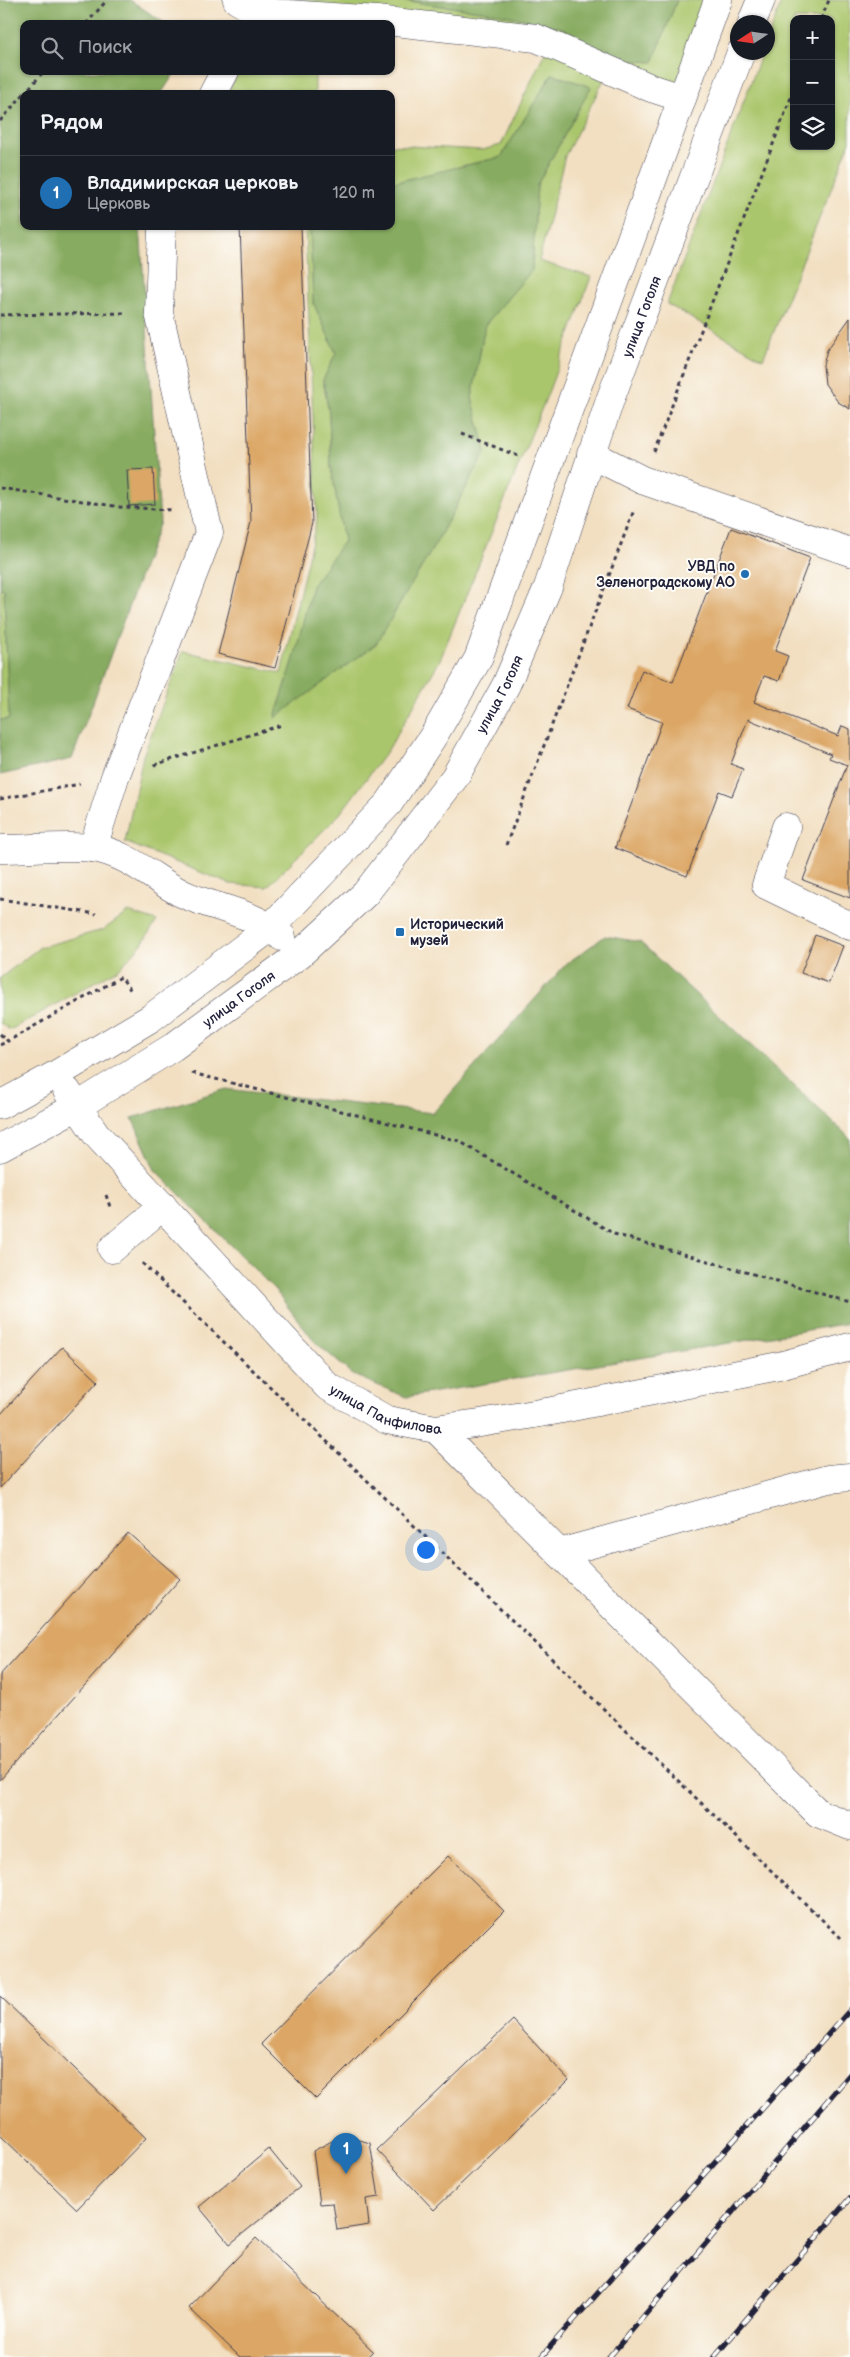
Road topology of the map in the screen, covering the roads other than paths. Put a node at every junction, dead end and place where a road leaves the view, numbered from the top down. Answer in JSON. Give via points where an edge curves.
{"nodes":[{"id":1,"x":718,"y":0,"type":"edge"},
{"id":2,"x":761,"y":0,"type":"edge"},
{"id":3,"x":248,"y":12,"type":"edge"},
{"id":4,"x":755,"y":15,"type":"edge"},
{"id":5,"x":376,"y":20,"type":"edge"},
{"id":6,"x":395,"y":22,"type":"edge"},
{"id":7,"x":738,"y":60,"type":"edge"},
{"id":8,"x":223,"y":75,"type":"edge"},
{"id":9,"x":215,"y":90,"type":"edge"},
{"id":10,"x":682,"y":98,"type":"junction"},
{"id":11,"x":162,"y":230,"type":"edge"},
{"id":12,"x":591,"y":454,"type":"junction"},
{"id":13,"x":850,"y":552,"type":"edge"},
{"id":14,"x":786,"y":827,"type":"dead end"},
{"id":15,"x":93,"y":848,"type":"junction"},
{"id":16,"x":0,"y":849,"type":"edge"},
{"id":17,"x":850,"y":926,"type":"edge"},
{"id":18,"x":271,"y":927,"type":"junction"},
{"id":19,"x":300,"y":954,"type":"junction"},
{"id":20,"x":57,"y":1074,"type":"junction"},
{"id":21,"x":0,"y":1105,"type":"edge"},
{"id":22,"x":76,"y":1107,"type":"junction"},
{"id":23,"x":0,"y":1148,"type":"edge"},
{"id":24,"x":163,"y":1206,"type":"junction"},
{"id":25,"x":116,"y":1246,"type":"road end"},
{"id":26,"x":850,"y":1347,"type":"edge"},
{"id":27,"x":436,"y":1428,"type":"junction"},
{"id":28,"x":850,"y":1478,"type":"edge"},
{"id":29,"x":560,"y":1553,"type":"junction"},
{"id":30,"x":850,"y":1826,"type":"edge"}],
"edges":[{"from":1,"to":10,"type":"street"},
{"from":2,"to":4,"type":"street"},
{"from":3,"to":5,"type":"street"},
{"from":6,"to":10,"type":"street","via":[[536,38],[651,88]]},
{"from":7,"to":12,"type":"street","name":"улица Гоголя"},
{"from":8,"to":9,"type":"street"},
{"from":10,"to":18,"type":"street","via":[[478,659],[434,735],[389,803]]},
{"from":11,"to":15,"type":"street","via":[[159,313],[209,533],[115,777]]},
{"from":12,"to":13,"type":"street","via":[[652,483]]},
{"from":12,"to":19,"type":"street","name":"улица Гоголя","via":[[548,587],[506,685],[455,777],[365,894]]},
{"from":14,"to":17,"type":"street","via":[[766,885]]},
{"from":15,"to":16,"type":"street"},
{"from":15,"to":18,"type":"street","via":[[126,859],[182,893]]},
{"from":18,"to":19,"type":"street"},
{"from":18,"to":20,"type":"street","via":[[151,1018]]},
{"from":19,"to":22,"type":"street","name":"улица Гоголя","via":[[172,1047]]},
{"from":20,"to":21,"type":"street"},
{"from":20,"to":22,"type":"street","name":"улица Панфилова"},
{"from":22,"to":23,"type":"street","name":"улица Гоголя"},
{"from":22,"to":24,"type":"street","name":"улица Панфилова","via":[[96,1134]]},
{"from":24,"to":25,"type":"street"},
{"from":24,"to":27,"type":"street","name":"улица Панфилова","via":[[327,1386],[386,1420]]},
{"from":26,"to":27,"type":"street","name":"улица Панфилова","via":[[779,1366],[552,1411]]},
{"from":27,"to":29,"type":"street"},
{"from":28,"to":29,"type":"street","via":[[828,1479]]},
{"from":29,"to":30,"type":"street","via":[[818,1813]]}]}
